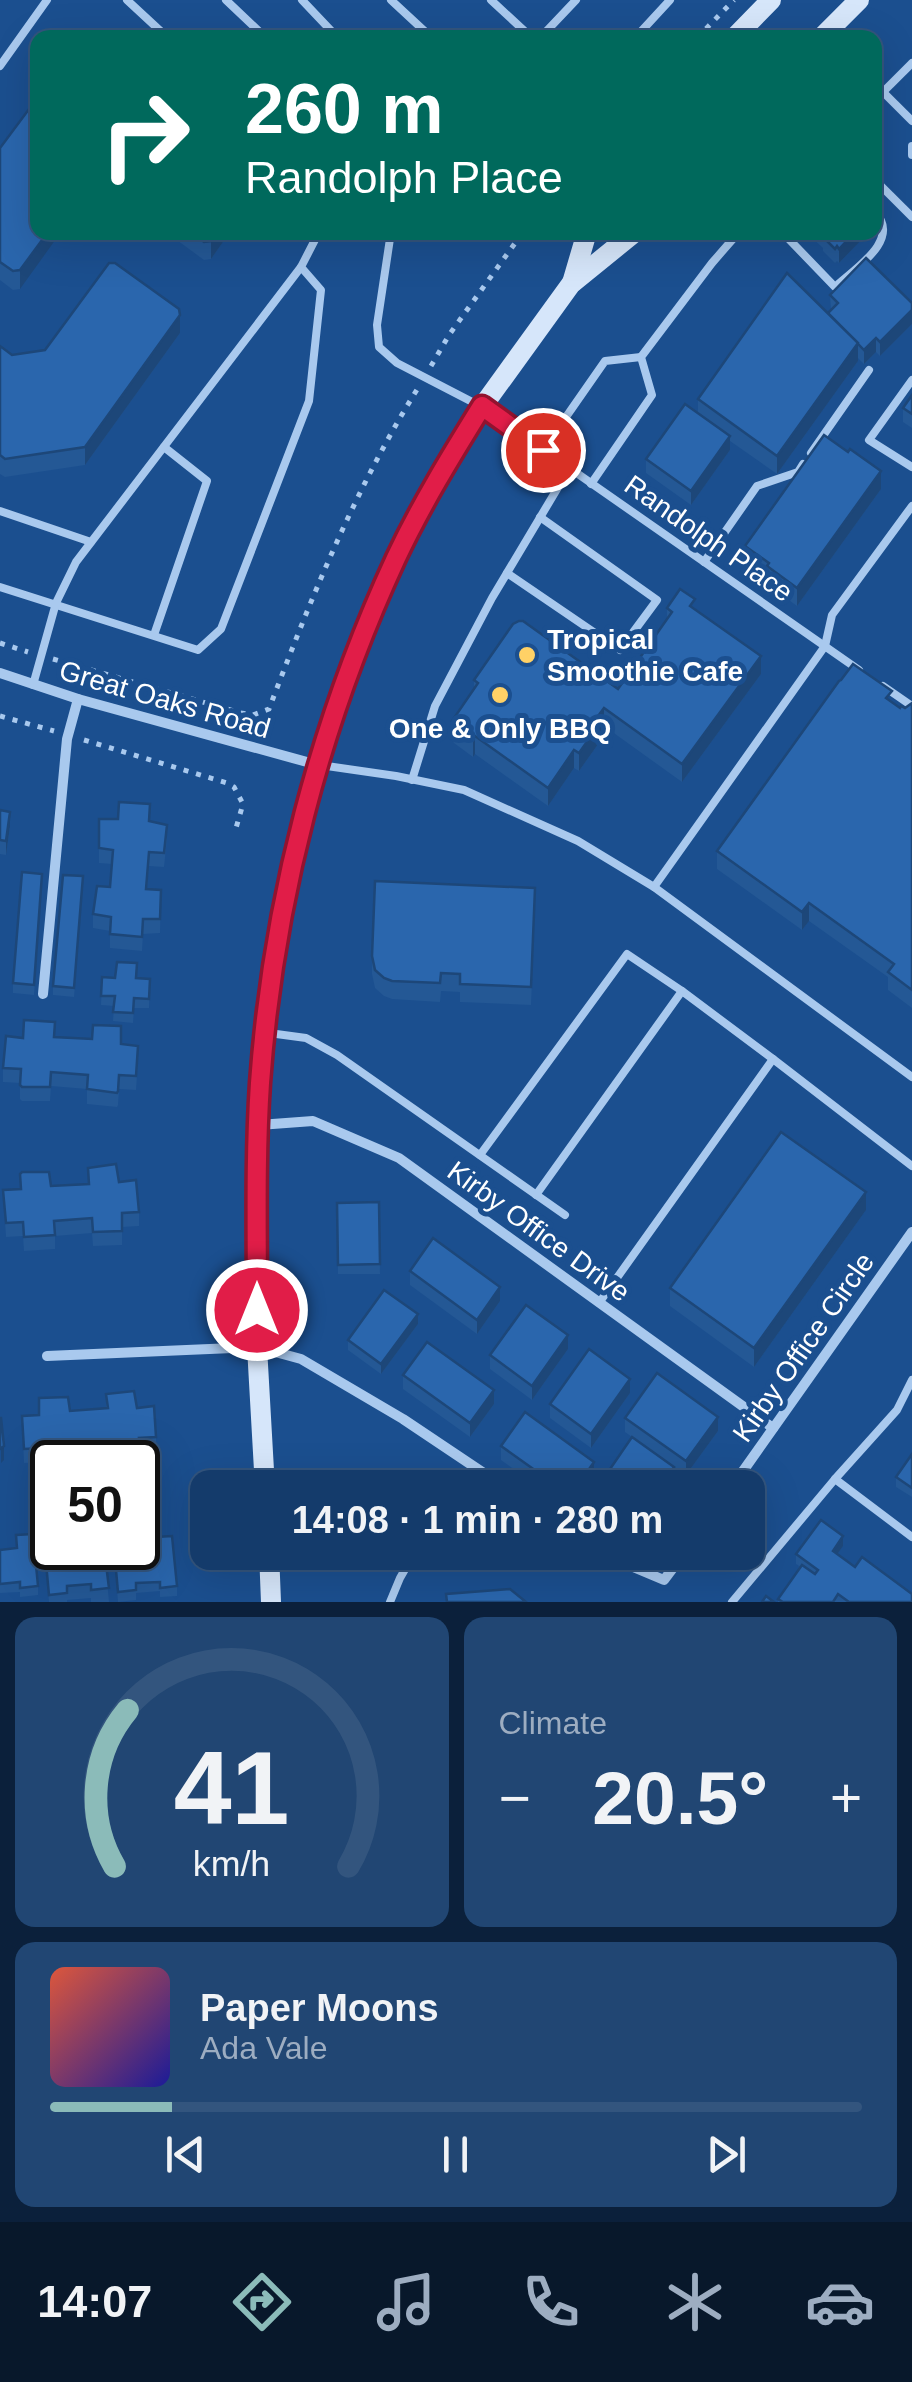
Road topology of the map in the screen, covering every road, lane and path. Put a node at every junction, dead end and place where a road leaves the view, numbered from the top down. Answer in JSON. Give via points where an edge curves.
{"nodes":[{"id":1,"x":47,"y":0,"type":"edge"},
{"id":2,"x":128,"y":0,"type":"edge"},
{"id":3,"x":226,"y":0,"type":"edge"},
{"id":4,"x":302,"y":0,"type":"edge"},
{"id":5,"x":391,"y":0,"type":"edge"},
{"id":6,"x":492,"y":0,"type":"edge"},
{"id":7,"x":576,"y":0,"type":"edge"},
{"id":8,"x":670,"y":0,"type":"edge"},
{"id":9,"x":734,"y":0,"type":"edge"},
{"id":10,"x":771,"y":0,"type":"edge"},
{"id":11,"x":858,"y":0,"type":"edge"},
{"id":12,"x":160,"y":30,"type":"edge"},
{"id":13,"x":258,"y":30,"type":"edge"},
{"id":14,"x":330,"y":30,"type":"edge"},
{"id":15,"x":423,"y":30,"type":"edge"},
{"id":16,"x":524,"y":30,"type":"edge"},
{"id":17,"x":548,"y":30,"type":"edge"},
{"id":18,"x":642,"y":30,"type":"edge"},
{"id":19,"x":704,"y":30,"type":"edge"},
{"id":20,"x":742,"y":30,"type":"edge"},
{"id":21,"x":829,"y":30,"type":"edge"},
{"id":22,"x":912,"y":63,"type":"edge"},
{"id":23,"x":0,"y":66,"type":"edge"},
{"id":24,"x":883,"y":92,"type":"joint"},
{"id":25,"x":912,"y":121,"type":"edge"},
{"id":26,"x":912,"y":146,"type":"edge"},
{"id":27,"x":912,"y":155,"type":"edge"},
{"id":28,"x":882,"y":187,"type":"edge"},
{"id":29,"x":912,"y":218,"type":"edge"},
{"id":30,"x":315,"y":240,"type":"edge"},
{"id":31,"x":390,"y":240,"type":"edge"},
{"id":32,"x":517,"y":240,"type":"edge"},
{"id":33,"x":586,"y":240,"type":"edge"},
{"id":34,"x":626,"y":240,"type":"edge"},
{"id":35,"x":732,"y":240,"type":"edge"},
{"id":36,"x":790,"y":240,"type":"edge"},
{"id":37,"x":881,"y":240,"type":"edge"},
{"id":38,"x":301,"y":267,"type":"junction"},
{"id":39,"x":572,"y":284,"type":"junction"},
{"id":40,"x":641,"y":357,"type":"junction"},
{"id":41,"x":869,"y":370,"type":"dead end"},
{"id":42,"x":424,"y":377,"type":"junction"},
{"id":43,"x":912,"y":380,"type":"edge"},
{"id":44,"x":482,"y":406,"type":"junction"},
{"id":45,"x":164,"y":447,"type":"junction"},
{"id":46,"x":543,"y":450,"type":"junction"},
{"id":47,"x":912,"y":466,"type":"edge"},
{"id":48,"x":569,"y":468,"type":"junction"},
{"id":49,"x":590,"y":484,"type":"junction"},
{"id":50,"x":912,"y":506,"type":"edge"},
{"id":51,"x":0,"y":511,"type":"edge"},
{"id":52,"x":540,"y":516,"type":"junction"},
{"id":53,"x":91,"y":542,"type":"junction"},
{"id":54,"x":704,"y":562,"type":"junction"},
{"id":55,"x":507,"y":573,"type":"junction"},
{"id":56,"x":0,"y":586,"type":"edge"},
{"id":57,"x":56,"y":603,"type":"junction"},
{"id":58,"x":154,"y":636,"type":"junction"},
{"id":59,"x":0,"y":642,"type":"edge"},
{"id":60,"x":825,"y":646,"type":"junction"},
{"id":61,"x":41,"y":656,"type":"junction"},
{"id":62,"x":0,"y":673,"type":"edge"},
{"id":63,"x":34,"y":685,"type":"junction"},
{"id":64,"x":78,"y":699,"type":"junction"},
{"id":65,"x":912,"y":706,"type":"edge"},
{"id":66,"x":0,"y":716,"type":"edge"},
{"id":67,"x":68,"y":735,"type":"junction"},
{"id":68,"x":318,"y":765,"type":"junction"},
{"id":69,"x":412,"y":780,"type":"junction"},
{"id":70,"x":236,"y":828,"type":"dead end"},
{"id":71,"x":654,"y":887,"type":"junction"},
{"id":72,"x":682,"y":990,"type":"junction"},
{"id":73,"x":44,"y":994,"type":"dead end"},
{"id":74,"x":265,"y":1032,"type":"junction"},
{"id":75,"x":773,"y":1059,"type":"junction"},
{"id":76,"x":912,"y":1077,"type":"edge"},
{"id":77,"x":258,"y":1125,"type":"junction"},
{"id":78,"x":480,"y":1155,"type":"junction"},
{"id":79,"x":912,"y":1166,"type":"edge"},
{"id":80,"x":536,"y":1195,"type":"junction"},
{"id":81,"x":565,"y":1215,"type":"dead end"},
{"id":82,"x":912,"y":1232,"type":"edge"},
{"id":83,"x":600,"y":1302,"type":"junction"},
{"id":84,"x":257,"y":1347,"type":"junction"},
{"id":85,"x":47,"y":1356,"type":"dead end"},
{"id":86,"x":912,"y":1380,"type":"edge"},
{"id":87,"x":773,"y":1428,"type":"junction"},
{"id":88,"x":264,"y":1470,"type":"edge"},
{"id":89,"x":479,"y":1470,"type":"edge"},
{"id":90,"x":744,"y":1470,"type":"edge"},
{"id":91,"x":834,"y":1479,"type":"junction"},
{"id":92,"x":912,"y":1537,"type":"edge"},
{"id":93,"x":270,"y":1570,"type":"edge"},
{"id":94,"x":405,"y":1570,"type":"edge"},
{"id":95,"x":639,"y":1570,"type":"edge"},
{"id":96,"x":671,"y":1570,"type":"edge"},
{"id":97,"x":272,"y":1602,"type":"edge"},
{"id":98,"x":390,"y":1602,"type":"edge"},
{"id":99,"x":732,"y":1602,"type":"edge"}],
"edges":[{"from":1,"to":23,"type":"lane"},
{"from":2,"to":12,"type":"lane"},
{"from":3,"to":13,"type":"lane"},
{"from":4,"to":14,"type":"lane"},
{"from":5,"to":15,"type":"lane"},
{"from":6,"to":16,"type":"lane"},
{"from":7,"to":17,"type":"lane"},
{"from":8,"to":18,"type":"lane"},
{"from":9,"to":19,"type":"path"},
{"from":10,"to":20,"type":"main road"},
{"from":11,"to":21,"type":"main road"},
{"from":22,"to":24,"type":"lane"},
{"from":24,"to":25,"type":"lane"},
{"from":26,"to":27,"type":"lane"},
{"from":28,"to":29,"type":"lane"},
{"from":30,"to":38,"type":"lane"},
{"from":31,"to":42,"type":"lane","name":"Randolph Place","via":[[376,325],[379,348]]},
{"from":32,"to":42,"type":"path"},
{"from":33,"to":39,"type":"main road"},
{"from":34,"to":39,"type":"main road"},
{"from":35,"to":40,"type":"lane"},
{"from":36,"to":37,"type":"lane","via":[[835,287]]},
{"from":38,"to":45,"type":"lane"},
{"from":38,"to":58,"type":"lane","via":[[322,290],[309,401],[221,629],[198,650]]},
{"from":39,"to":44,"type":"main road"},
{"from":40,"to":46,"type":"lane","via":[[605,361]]},
{"from":40,"to":49,"type":"lane","via":[[652,395]]},
{"from":41,"to":54,"type":"lane","via":[[798,472],[757,486]]},
{"from":42,"to":44,"type":"lane","name":"Randolph Place"},
{"from":42,"to":61,"type":"path","via":[[363,484],[269,709],[241,713]]},
{"from":43,"to":47,"type":"lane","via":[[869,440]]},
{"from":44,"to":46,"type":"lane","name":"Randolph Place"},
{"from":44,"to":68,"type":"main road","via":[[398,555],[353,658]]},
{"from":45,"to":53,"type":"lane"},
{"from":45,"to":58,"type":"lane","via":[[207,481]]},
{"from":46,"to":48,"type":"lane","name":"Randolph Place"},
{"from":48,"to":49,"type":"lane","name":"Randolph Place"},
{"from":48,"to":52,"type":"lane"},
{"from":49,"to":54,"type":"lane","name":"Randolph Place"},
{"from":50,"to":60,"type":"lane","via":[[832,614]]},
{"from":51,"to":53,"type":"lane"},
{"from":52,"to":55,"type":"lane"},
{"from":52,"to":55,"type":"lane","via":[[657,600],[620,650]]},
{"from":53,"to":57,"type":"lane"},
{"from":54,"to":60,"type":"lane","name":"Randolph Place"},
{"from":55,"to":69,"type":"lane","via":[[434,706]]},
{"from":56,"to":57,"type":"lane"},
{"from":57,"to":58,"type":"lane"},
{"from":57,"to":61,"type":"lane"},
{"from":59,"to":61,"type":"path"},
{"from":60,"to":65,"type":"lane","name":"Randolph Place"},
{"from":60,"to":71,"type":"lane"},
{"from":61,"to":63,"type":"lane"},
{"from":62,"to":63,"type":"street","name":"Great Oaks Road"},
{"from":63,"to":64,"type":"street","name":"Great Oaks Road"},
{"from":64,"to":67,"type":"street"},
{"from":64,"to":68,"type":"street","name":"Great Oaks Road"},
{"from":66,"to":67,"type":"path"},
{"from":67,"to":70,"type":"path","via":[[227,783],[243,804]]},
{"from":67,"to":73,"type":"street"},
{"from":68,"to":69,"type":"lane"},
{"from":68,"to":74,"type":"main road","via":[[284,905]]},
{"from":69,"to":71,"type":"lane","via":[[464,790],[578,841]]},
{"from":71,"to":76,"type":"lane"},
{"from":72,"to":75,"type":"lane"},
{"from":72,"to":78,"type":"lane","via":[[627,954]]},
{"from":72,"to":80,"type":"lane"},
{"from":74,"to":77,"type":"main road"},
{"from":74,"to":78,"type":"lane","via":[[306,1038],[337,1054]]},
{"from":75,"to":79,"type":"lane"},
{"from":75,"to":83,"type":"lane"},
{"from":77,"to":83,"type":"street","name":"Kirby Office Drive","via":[[313,1121],[400,1158]]},
{"from":77,"to":84,"type":"main road"},
{"from":78,"to":80,"type":"lane"},
{"from":80,"to":81,"type":"lane"},
{"from":82,"to":87,"type":"street","name":"Kirby Office Circle"},
{"from":83,"to":87,"type":"street","name":"Kirby Office Drive"},
{"from":84,"to":85,"type":"street"},
{"from":84,"to":88,"type":"main road"},
{"from":84,"to":89,"type":"street","via":[[301,1359]]},
{"from":86,"to":91,"type":"lane","via":[[896,1410]]},
{"from":87,"to":90,"type":"street","name":"Kirby Office Circle"},
{"from":91,"to":92,"type":"lane"},
{"from":91,"to":99,"type":"lane"},
{"from":93,"to":97,"type":"main road"},
{"from":94,"to":98,"type":"lane"},
{"from":95,"to":96,"type":"street","via":[[664,1580]]}]}
